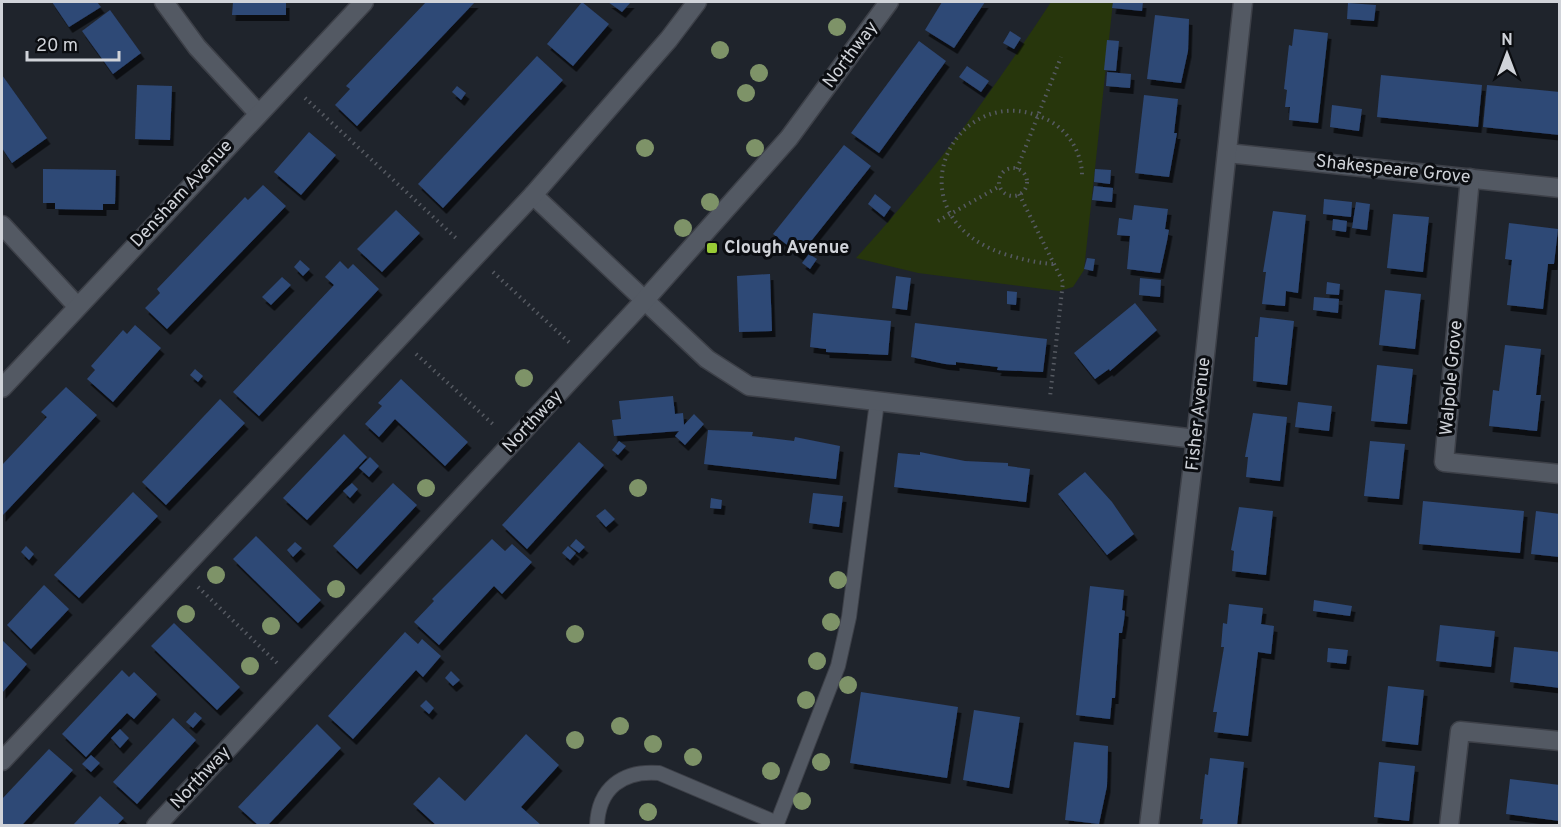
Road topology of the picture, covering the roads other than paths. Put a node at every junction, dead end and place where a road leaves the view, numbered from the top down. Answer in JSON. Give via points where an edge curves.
{"nodes":[{"id":1,"x":164,"y":2,"type":"edge"},
{"id":2,"x":364,"y":2,"type":"edge"},
{"id":3,"x":697,"y":2,"type":"edge"},
{"id":4,"x":889,"y":2,"type":"edge"},
{"id":5,"x":1243,"y":2,"type":"edge"},
{"id":6,"x":258,"y":113,"type":"junction"},
{"id":7,"x":1227,"y":153,"type":"junction"},
{"id":8,"x":1470,"y":178,"type":"junction"},
{"id":9,"x":1560,"y":188,"type":"edge"},
{"id":10,"x":533,"y":195,"type":"junction"},
{"id":11,"x":2,"y":225,"type":"edge"},
{"id":12,"x":644,"y":301,"type":"junction"},
{"id":13,"x":77,"y":306,"type":"junction"},
{"id":14,"x":2,"y":388,"type":"edge"},
{"id":15,"x":877,"y":402,"type":"junction"},
{"id":16,"x":1196,"y":439,"type":"junction"},
{"id":17,"x":1560,"y":474,"type":"edge"},
{"id":18,"x":1560,"y":741,"type":"edge"},
{"id":19,"x":2,"y":761,"type":"edge"},
{"id":20,"x":776,"y":824,"type":"edge"},
{"id":21,"x":156,"y":825,"type":"edge"},
{"id":22,"x":597,"y":825,"type":"edge"},
{"id":23,"x":1149,"y":825,"type":"edge"},
{"id":24,"x":1449,"y":825,"type":"edge"}],
"edges":[{"from":1,"to":6,"type":"street","via":[[197,47]]},
{"from":2,"to":6,"type":"street","name":"Densham Avenue"},
{"from":3,"to":10,"type":"street"},
{"from":4,"to":12,"type":"street","name":"Northway","via":[[789,138]]},
{"from":5,"to":7,"type":"street","name":"Fisher Avenue"},
{"from":6,"to":13,"type":"street","name":"Densham Avenue"},
{"from":7,"to":8,"type":"street","name":"Shakespeare Grove"},
{"from":7,"to":16,"type":"street","name":"Fisher Avenue"},
{"from":8,"to":9,"type":"street","name":"Shakespeare Grove"},
{"from":8,"to":17,"type":"street","name":"Walpole Grove","via":[[1444,462]]},
{"from":10,"to":12,"type":"street"},
{"from":10,"to":19,"type":"street"},
{"from":11,"to":13,"type":"street"},
{"from":12,"to":15,"type":"street","via":[[707,359],[749,386]]},
{"from":12,"to":21,"type":"street","name":"Northway"},
{"from":13,"to":14,"type":"street","name":"Densham Avenue"},
{"from":15,"to":16,"type":"street"},
{"from":15,"to":20,"type":"lane","via":[[847,627],[838,666]]},
{"from":16,"to":23,"type":"street","name":"Fisher Avenue"},
{"from":18,"to":24,"type":"street","via":[[1460,731]]},
{"from":20,"to":22,"type":"lane","via":[[659,773],[643,772],[630,774],[615,784],[601,803]]}]}
